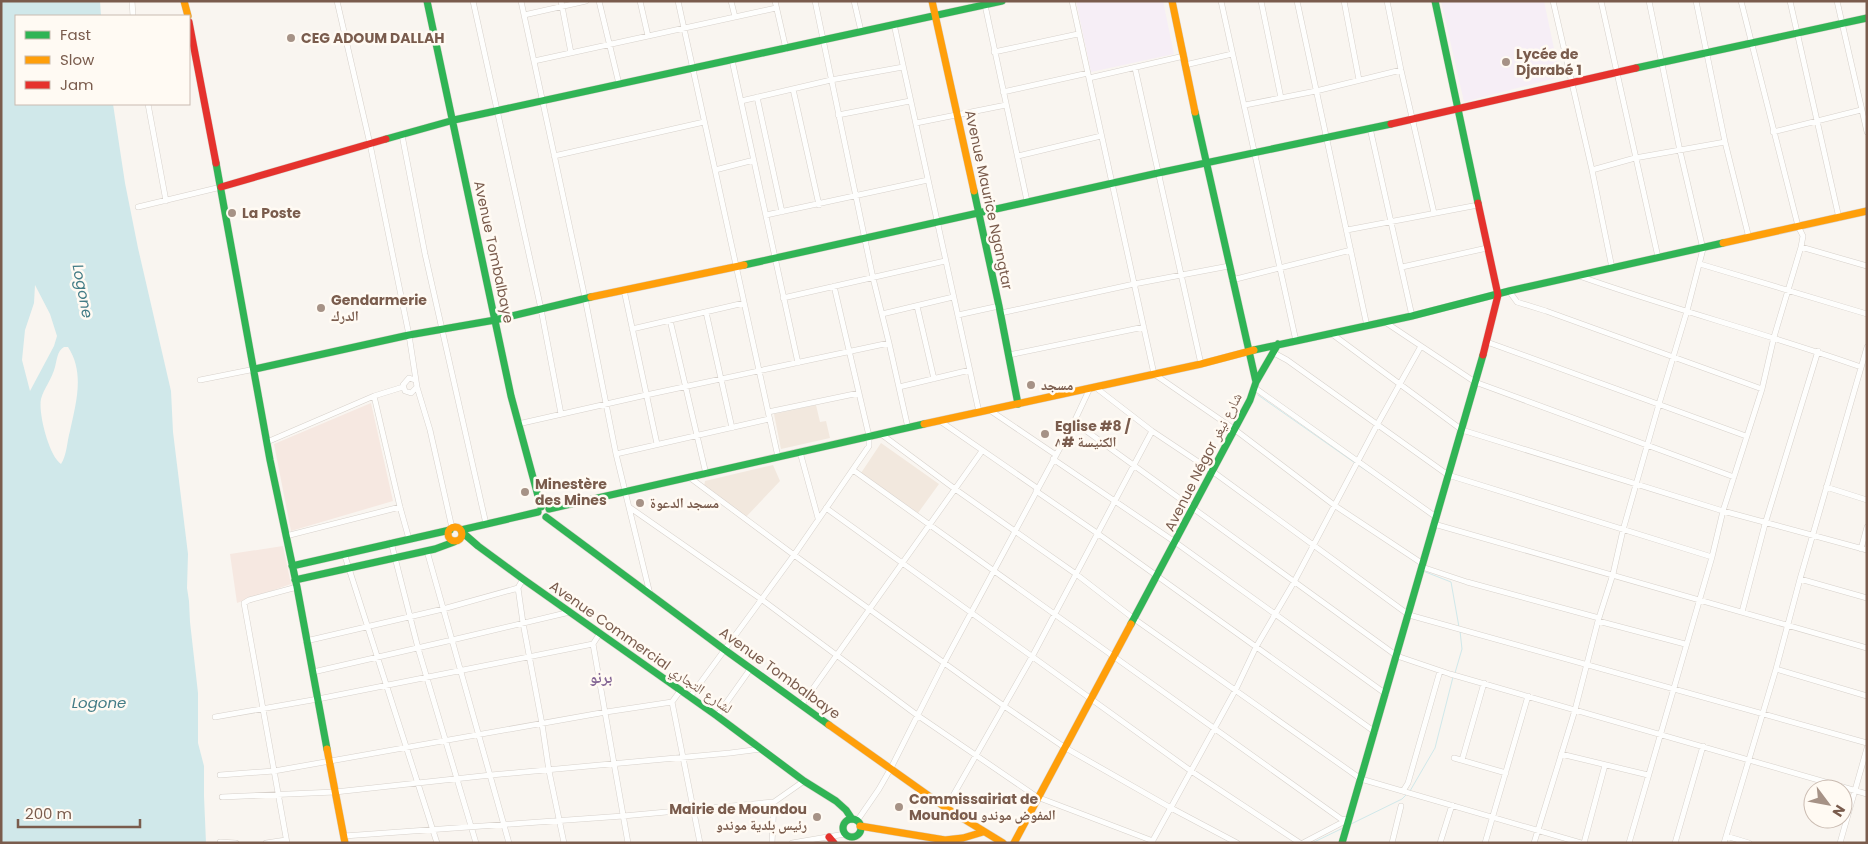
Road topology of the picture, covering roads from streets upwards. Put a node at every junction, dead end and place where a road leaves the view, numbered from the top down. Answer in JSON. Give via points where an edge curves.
{"nodes":[{"id":1,"x":132,"y":1,"type":"edge"},
{"id":2,"x":184,"y":1,"type":"edge"},
{"id":3,"x":337,"y":1,"type":"edge"},
{"id":4,"x":427,"y":1,"type":"edge"},
{"id":5,"x":473,"y":1,"type":"edge"},
{"id":6,"x":521,"y":1,"type":"edge"},
{"id":7,"x":586,"y":1,"type":"edge"},
{"id":8,"x":599,"y":1,"type":"edge"},
{"id":9,"x":640,"y":1,"type":"edge"},
{"id":10,"x":678,"y":1,"type":"edge"},
{"id":11,"x":731,"y":1,"type":"edge"},
{"id":12,"x":775,"y":1,"type":"edge"},
{"id":13,"x":815,"y":1,"type":"edge"},
{"id":14,"x":854,"y":1,"type":"edge"},
{"id":15,"x":932,"y":1,"type":"edge"},
{"id":16,"x":1002,"y":1,"type":"edge"},
{"id":17,"x":1072,"y":1,"type":"edge"},
{"id":18,"x":1172,"y":1,"type":"edge"},
{"id":19,"x":1261,"y":1,"type":"edge"},
{"id":20,"x":1297,"y":1,"type":"edge"},
{"id":21,"x":1344,"y":1,"type":"edge"},
{"id":22,"x":1387,"y":1,"type":"edge"},
{"id":23,"x":1435,"y":1,"type":"edge"},
{"id":24,"x":1553,"y":1,"type":"edge"},
{"id":25,"x":1602,"y":1,"type":"edge"},
{"id":26,"x":1650,"y":1,"type":"edge"},
{"id":27,"x":1696,"y":1,"type":"edge"},
{"id":28,"x":1741,"y":1,"type":"edge"},
{"id":29,"x":1790,"y":1,"type":"edge"},
{"id":30,"x":1837,"y":1,"type":"edge"},
{"id":31,"x":1222,"y":2,"type":"edge"},
{"id":32,"x":561,"y":4,"type":"edge"},
{"id":33,"x":985,"y":5,"type":"junction"},
{"id":34,"x":776,"y":8,"type":"junction"},
{"id":35,"x":133,"y":15,"type":"edge"},
{"id":36,"x":188,"y":15,"type":"edge"},
{"id":37,"x":524,"y":15,"type":"junction"},
{"id":38,"x":935,"y":16,"type":"junction"},
{"id":39,"x":735,"y":17,"type":"junction"},
{"id":40,"x":1867,"y":18,"type":"edge"},
{"id":41,"x":894,"y":24,"type":"junction"},
{"id":42,"x":1842,"y":24,"type":"junction"},
{"id":43,"x":190,"y":27,"type":"edge"},
{"id":44,"x":685,"y":29,"type":"junction"},
{"id":45,"x":861,"y":31,"type":"junction"},
{"id":46,"x":1798,"y":33,"type":"junction"},
{"id":47,"x":1078,"y":34,"type":"junction"},
{"id":48,"x":648,"y":36,"type":"junction"},
{"id":49,"x":823,"y":40,"type":"junction"},
{"id":50,"x":1751,"y":44,"type":"junction"},
{"id":51,"x":608,"y":45,"type":"junction"},
{"id":52,"x":786,"y":49,"type":"junction"},
{"id":53,"x":994,"y":52,"type":"junction"},
{"id":54,"x":571,"y":53,"type":"junction"},
{"id":55,"x":1232,"y":54,"type":"junction"},
{"id":56,"x":1708,"y":54,"type":"junction"},
{"id":57,"x":1184,"y":56,"type":"junction"},
{"id":58,"x":732,"y":60,"type":"junction"},
{"id":59,"x":534,"y":61,"type":"junction"},
{"id":60,"x":1663,"y":63,"type":"junction"},
{"id":61,"x":1185,"y":65,"type":"junction"},
{"id":62,"x":903,"y":67,"type":"junction"},
{"id":63,"x":1135,"y":68,"type":"junction"},
{"id":64,"x":693,"y":69,"type":"junction"},
{"id":65,"x":1401,"y":70,"type":"junction"},
{"id":66,"x":1618,"y":72,"type":"junction"},
{"id":67,"x":1088,"y":76,"type":"junction"},
{"id":68,"x":830,"y":80,"type":"junction"},
{"id":69,"x":1359,"y":80,"type":"junction"},
{"id":70,"x":619,"y":84,"type":"junction"},
{"id":71,"x":1573,"y":84,"type":"junction"},
{"id":72,"x":793,"y":89,"type":"junction"},
{"id":73,"x":1316,"y":91,"type":"junction"},
{"id":74,"x":1003,"y":92,"type":"junction"},
{"id":75,"x":757,"y":97,"type":"junction"},
{"id":76,"x":1281,"y":98,"type":"junction"},
{"id":77,"x":741,"y":100,"type":"junction"},
{"id":78,"x":910,"y":100,"type":"junction"},
{"id":79,"x":543,"y":101,"type":"junction"},
{"id":80,"x":148,"y":105,"type":"edge"},
{"id":81,"x":1006,"y":105,"type":"junction"},
{"id":82,"x":1245,"y":105,"type":"junction"},
{"id":83,"x":1458,"y":108,"type":"junction"},
{"id":84,"x":497,"y":110,"type":"junction"},
{"id":85,"x":1862,"y":110,"type":"junction"},
{"id":86,"x":958,"y":114,"type":"junction"},
{"id":87,"x":838,"y":115,"type":"junction"},
{"id":88,"x":454,"y":120,"type":"junction"},
{"id":89,"x":1412,"y":120,"type":"junction"},
{"id":90,"x":1817,"y":121,"type":"junction"},
{"id":91,"x":704,"y":122,"type":"junction"},
{"id":92,"x":916,"y":124,"type":"junction"},
{"id":93,"x":1370,"y":128,"type":"junction"},
{"id":94,"x":1773,"y":132,"type":"junction"},
{"id":95,"x":1867,"y":132,"type":"edge"},
{"id":96,"x":402,"y":135,"type":"junction"},
{"id":97,"x":1102,"y":136,"type":"junction"},
{"id":98,"x":1326,"y":137,"type":"junction"},
{"id":99,"x":1725,"y":142,"type":"junction"},
{"id":100,"x":370,"y":144,"type":"junction"},
{"id":101,"x":1680,"y":150,"type":"junction"},
{"id":102,"x":1254,"y":153,"type":"junction"},
{"id":103,"x":554,"y":156,"type":"junction"},
{"id":104,"x":1018,"y":156,"type":"junction"},
{"id":105,"x":1635,"y":158,"type":"junction"},
{"id":106,"x":754,"y":160,"type":"junction"},
{"id":107,"x":1205,"y":163,"type":"junction"},
{"id":108,"x":715,"y":170,"type":"junction"},
{"id":109,"x":1592,"y":170,"type":"junction"},
{"id":110,"x":1158,"y":172,"type":"junction"},
{"id":111,"x":928,"y":180,"type":"junction"},
{"id":112,"x":1112,"y":184,"type":"junction"},
{"id":113,"x":221,"y":186,"type":"junction"},
{"id":114,"x":856,"y":197,"type":"junction"},
{"id":115,"x":166,"y":201,"type":"junction"},
{"id":116,"x":1027,"y":201,"type":"junction"},
{"id":117,"x":819,"y":205,"type":"junction"},
{"id":118,"x":1478,"y":205,"type":"junction"},
{"id":119,"x":138,"y":207,"type":"dead end"},
{"id":120,"x":1867,"y":211,"type":"edge"},
{"id":121,"x":782,"y":212,"type":"junction"},
{"id":122,"x":978,"y":212,"type":"junction"},
{"id":123,"x":1434,"y":212,"type":"junction"},
{"id":124,"x":766,"y":215,"type":"junction"},
{"id":125,"x":1839,"y":218,"type":"junction"},
{"id":126,"x":937,"y":221,"type":"junction"},
{"id":127,"x":1392,"y":221,"type":"junction"},
{"id":128,"x":1798,"y":226,"type":"junction"},
{"id":129,"x":1347,"y":230,"type":"junction"},
{"id":130,"x":864,"y":238,"type":"junction"},
{"id":131,"x":1749,"y":238,"type":"junction"},
{"id":132,"x":1801,"y":247,"type":"junction"},
{"id":133,"x":1487,"y":248,"type":"junction"},
{"id":134,"x":1703,"y":249,"type":"junction"},
{"id":135,"x":1351,"y":250,"type":"junction"},
{"id":136,"x":1658,"y":257,"type":"junction"},
{"id":137,"x":775,"y":258,"type":"junction"},
{"id":138,"x":945,"y":261,"type":"junction"},
{"id":139,"x":1700,"y":264,"type":"junction"},
{"id":140,"x":736,"y":266,"type":"junction"},
{"id":141,"x":1229,"y":266,"type":"junction"},
{"id":142,"x":1867,"y":266,"type":"edge"},
{"id":143,"x":1279,"y":267,"type":"junction"},
{"id":144,"x":1402,"y":267,"type":"junction"},
{"id":145,"x":1612,"y":268,"type":"junction"},
{"id":146,"x":1180,"y":276,"type":"junction"},
{"id":147,"x":1578,"y":276,"type":"junction"},
{"id":148,"x":873,"y":278,"type":"junction"},
{"id":149,"x":1232,"y":280,"type":"junction"},
{"id":150,"x":1134,"y":284,"type":"junction"},
{"id":151,"x":834,"y":286,"type":"junction"},
{"id":152,"x":624,"y":290,"type":"junction"},
{"id":153,"x":1788,"y":290,"type":"junction"},
{"id":154,"x":1509,"y":291,"type":"junction"},
{"id":155,"x":1498,"y":295,"type":"junction"},
{"id":156,"x":953,"y":297,"type":"junction"},
{"id":157,"x":585,"y":298,"type":"junction"},
{"id":158,"x":783,"y":298,"type":"junction"},
{"id":159,"x":744,"y":303,"type":"junction"},
{"id":160,"x":918,"y":306,"type":"junction"},
{"id":161,"x":541,"y":309,"type":"junction"},
{"id":162,"x":1000,"y":310,"type":"junction"},
{"id":163,"x":1687,"y":311,"type":"junction"},
{"id":164,"x":706,"y":312,"type":"junction"},
{"id":165,"x":882,"y":314,"type":"junction"},
{"id":166,"x":1867,"y":314,"type":"edge"},
{"id":167,"x":958,"y":315,"type":"junction"},
{"id":168,"x":1412,"y":316,"type":"junction"},
{"id":169,"x":495,"y":320,"type":"junction"},
{"id":170,"x":670,"y":320,"type":"junction"},
{"id":171,"x":1386,"y":322,"type":"junction"},
{"id":172,"x":1367,"y":326,"type":"junction"},
{"id":173,"x":1144,"y":327,"type":"junction"},
{"id":174,"x":632,"y":329,"type":"junction"},
{"id":175,"x":442,"y":330,"type":"junction"},
{"id":176,"x":1332,"y":334,"type":"junction"},
{"id":177,"x":409,"y":336,"type":"junction"},
{"id":178,"x":1774,"y":337,"type":"junction"},
{"id":179,"x":1296,"y":341,"type":"junction"},
{"id":180,"x":1487,"y":342,"type":"junction"},
{"id":181,"x":889,"y":343,"type":"junction"},
{"id":182,"x":1278,"y":344,"type":"junction"},
{"id":183,"x":1422,"y":346,"type":"junction"},
{"id":184,"x":1867,"y":347,"type":"edge"},
{"id":185,"x":850,"y":351,"type":"junction"},
{"id":186,"x":1818,"y":351,"type":"junction"},
{"id":187,"x":1248,"y":352,"type":"junction"},
{"id":188,"x":1274,"y":352,"type":"junction"},
{"id":189,"x":1008,"y":355,"type":"junction"},
{"id":190,"x":1673,"y":356,"type":"junction"},
{"id":191,"x":798,"y":363,"type":"junction"},
{"id":192,"x":1201,"y":364,"type":"junction"},
{"id":193,"x":1861,"y":366,"type":"junction"},
{"id":194,"x":255,"y":369,"type":"junction"},
{"id":195,"x":970,"y":370,"type":"junction"},
{"id":196,"x":759,"y":371,"type":"junction"},
{"id":197,"x":1154,"y":374,"type":"junction"},
{"id":198,"x":721,"y":379,"type":"junction"},
{"id":199,"x":934,"y":379,"type":"junction"},
{"id":200,"x":200,"y":380,"type":"dead end"},
{"id":201,"x":415,"y":380,"type":"junction"},
{"id":202,"x":1475,"y":382,"type":"junction"},
{"id":203,"x":1255,"y":385,"type":"junction"},
{"id":204,"x":1399,"y":385,"type":"junction"},
{"id":205,"x":686,"y":386,"type":"junction"},
{"id":206,"x":403,"y":387,"type":"junction"},
{"id":207,"x":417,"y":387,"type":"junction"},
{"id":208,"x":899,"y":387,"type":"junction"},
{"id":209,"x":1093,"y":387,"type":"junction"},
{"id":210,"x":1762,"y":389,"type":"junction"},
{"id":211,"x":859,"y":393,"type":"junction"},
{"id":212,"x":646,"y":395,"type":"junction"},
{"id":213,"x":374,"y":396,"type":"junction"},
{"id":214,"x":606,"y":404,"type":"junction"},
{"id":215,"x":1018,"y":404,"type":"junction"},
{"id":216,"x":1659,"y":404,"type":"junction"},
{"id":217,"x":990,"y":410,"type":"junction"},
{"id":218,"x":768,"y":412,"type":"junction"},
{"id":219,"x":979,"y":412,"type":"junction"},
{"id":220,"x":561,"y":414,"type":"junction"},
{"id":221,"x":769,"y":419,"type":"junction"},
{"id":222,"x":940,"y":421,"type":"junction"},
{"id":223,"x":1074,"y":422,"type":"junction"},
{"id":224,"x":518,"y":424,"type":"junction"},
{"id":225,"x":1377,"y":425,"type":"junction"},
{"id":226,"x":732,"y":428,"type":"junction"},
{"id":227,"x":908,"y":428,"type":"junction"},
{"id":228,"x":1234,"y":430,"type":"junction"},
{"id":229,"x":1462,"y":430,"type":"junction"},
{"id":230,"x":1152,"y":431,"type":"junction"},
{"id":231,"x":881,"y":434,"type":"junction"},
{"id":232,"x":697,"y":435,"type":"junction"},
{"id":233,"x":869,"y":436,"type":"junction"},
{"id":234,"x":1746,"y":436,"type":"junction"},
{"id":235,"x":267,"y":442,"type":"junction"},
{"id":236,"x":657,"y":444,"type":"junction"},
{"id":237,"x":1648,"y":446,"type":"junction"},
{"id":238,"x":982,"y":451,"type":"junction"},
{"id":239,"x":800,"y":452,"type":"junction"},
{"id":240,"x":616,"y":454,"type":"junction"},
{"id":241,"x":778,"y":457,"type":"junction"},
{"id":242,"x":1054,"y":457,"type":"junction"},
{"id":243,"x":1357,"y":462,"type":"junction"},
{"id":244,"x":1132,"y":465,"type":"junction"},
{"id":245,"x":853,"y":470,"type":"junction"},
{"id":246,"x":1212,"y":471,"type":"junction"},
{"id":247,"x":706,"y":474,"type":"junction"},
{"id":248,"x":1448,"y":475,"type":"junction"},
{"id":249,"x":689,"y":477,"type":"junction"},
{"id":250,"x":1734,"y":477,"type":"junction"},
{"id":251,"x":1637,"y":484,"type":"junction"},
{"id":252,"x":1826,"y":487,"type":"junction"},
{"id":253,"x":955,"y":489,"type":"junction"},
{"id":254,"x":1036,"y":490,"type":"junction"},
{"id":255,"x":624,"y":492,"type":"junction"},
{"id":256,"x":1114,"y":500,"type":"junction"},
{"id":257,"x":1867,"y":500,"type":"edge"},
{"id":258,"x":1334,"y":505,"type":"junction"},
{"id":259,"x":400,"y":507,"type":"junction"},
{"id":260,"x":629,"y":507,"type":"junction"},
{"id":261,"x":826,"y":508,"type":"junction"},
{"id":262,"x":1193,"y":508,"type":"junction"},
{"id":263,"x":539,"y":509,"type":"junction"},
{"id":264,"x":549,"y":509,"type":"junction"},
{"id":265,"x":1723,"y":511,"type":"junction"},
{"id":266,"x":546,"y":517,"type":"junction"},
{"id":267,"x":818,"y":518,"type":"junction"},
{"id":268,"x":1435,"y":520,"type":"junction"},
{"id":269,"x":486,"y":524,"type":"junction"},
{"id":270,"x":1765,"y":524,"type":"junction"},
{"id":271,"x":929,"y":525,"type":"junction"},
{"id":272,"x":1867,"y":527,"type":"edge"},
{"id":273,"x":451,"y":529,"type":"junction"},
{"id":274,"x":1623,"y":530,"type":"junction"},
{"id":275,"x":462,"y":531,"type":"junction"},
{"id":276,"x":1015,"y":531,"type":"junction"},
{"id":277,"x":1097,"y":533,"type":"junction"},
{"id":278,"x":286,"y":536,"type":"junction"},
{"id":279,"x":1812,"y":536,"type":"junction"},
{"id":280,"x":410,"y":539,"type":"junction"},
{"id":281,"x":456,"y":541,"type":"junction"},
{"id":282,"x":392,"y":542,"type":"junction"},
{"id":283,"x":1176,"y":542,"type":"junction"},
{"id":284,"x":478,"y":546,"type":"junction"},
{"id":285,"x":1313,"y":546,"type":"junction"},
{"id":286,"x":1860,"y":549,"type":"junction"},
{"id":287,"x":1867,"y":550,"type":"edge"},
{"id":288,"x":426,"y":551,"type":"junction"},
{"id":289,"x":344,"y":553,"type":"junction"},
{"id":290,"x":794,"y":555,"type":"junction"},
{"id":291,"x":1712,"y":557,"type":"junction"},
{"id":292,"x":395,"y":558,"type":"junction"},
{"id":293,"x":902,"y":562,"type":"junction"},
{"id":294,"x":292,"y":566,"type":"junction"},
{"id":295,"x":1423,"y":566,"type":"junction"},
{"id":296,"x":350,"y":568,"type":"junction"},
{"id":297,"x":993,"y":571,"type":"junction"},
{"id":298,"x":1076,"y":574,"type":"junction"},
{"id":299,"x":1613,"y":574,"type":"junction"},
{"id":300,"x":1156,"y":575,"type":"junction"},
{"id":301,"x":1800,"y":579,"type":"junction"},
{"id":302,"x":523,"y":580,"type":"junction"},
{"id":303,"x":1294,"y":582,"type":"junction"},
{"id":304,"x":296,"y":583,"type":"junction"},
{"id":305,"x":518,"y":588,"type":"junction"},
{"id":306,"x":650,"y":594,"type":"junction"},
{"id":307,"x":1867,"y":598,"type":"edge"},
{"id":308,"x":761,"y":600,"type":"junction"},
{"id":309,"x":1699,"y":600,"type":"junction"},
{"id":310,"x":869,"y":608,"type":"junction"},
{"id":311,"x":443,"y":609,"type":"junction"},
{"id":312,"x":570,"y":612,"type":"junction"},
{"id":313,"x":972,"y":612,"type":"junction"},
{"id":314,"x":1742,"y":612,"type":"junction"},
{"id":315,"x":1055,"y":615,"type":"junction"},
{"id":316,"x":1275,"y":615,"type":"junction"},
{"id":317,"x":1409,"y":615,"type":"junction"},
{"id":318,"x":410,"y":616,"type":"junction"},
{"id":319,"x":1133,"y":618,"type":"junction"},
{"id":320,"x":1598,"y":619,"type":"junction"},
{"id":321,"x":523,"y":623,"type":"junction"},
{"id":322,"x":369,"y":626,"type":"junction"},
{"id":323,"x":1787,"y":626,"type":"junction"},
{"id":324,"x":600,"y":633,"type":"junction"},
{"id":325,"x":452,"y":640,"type":"junction"},
{"id":326,"x":306,"y":641,"type":"junction"},
{"id":327,"x":593,"y":644,"type":"junction"},
{"id":328,"x":1685,"y":644,"type":"junction"},
{"id":329,"x":1256,"y":647,"type":"junction"},
{"id":330,"x":418,"y":648,"type":"junction"},
{"id":331,"x":1867,"y":648,"type":"edge"},
{"id":332,"x":725,"y":650,"type":"junction"},
{"id":333,"x":836,"y":655,"type":"junction"},
{"id":334,"x":1032,"y":655,"type":"junction"},
{"id":335,"x":530,"y":656,"type":"junction"},
{"id":336,"x":1397,"y":656,"type":"junction"},
{"id":337,"x":378,"y":657,"type":"junction"},
{"id":338,"x":1113,"y":657,"type":"junction"},
{"id":339,"x":944,"y":663,"type":"junction"},
{"id":340,"x":1587,"y":665,"type":"junction"},
{"id":341,"x":750,"y":668,"type":"junction"},
{"id":342,"x":1776,"y":669,"type":"junction"},
{"id":343,"x":460,"y":670,"type":"junction"},
{"id":344,"x":1440,"y":671,"type":"junction"},
{"id":345,"x":313,"y":672,"type":"junction"},
{"id":346,"x":426,"y":676,"type":"junction"},
{"id":347,"x":1484,"y":683,"type":"junction"},
{"id":348,"x":386,"y":684,"type":"junction"},
{"id":349,"x":1236,"y":689,"type":"junction"},
{"id":350,"x":1672,"y":689,"type":"junction"},
{"id":351,"x":680,"y":691,"type":"junction"},
{"id":352,"x":1386,"y":694,"type":"junction"},
{"id":353,"x":1528,"y":696,"type":"junction"},
{"id":354,"x":1867,"y":696,"type":"edge"},
{"id":355,"x":690,"y":697,"type":"junction"},
{"id":356,"x":318,"y":698,"type":"junction"},
{"id":357,"x":1090,"y":699,"type":"junction"},
{"id":358,"x":672,"y":702,"type":"junction"},
{"id":359,"x":802,"y":704,"type":"junction"},
{"id":360,"x":1004,"y":706,"type":"junction"},
{"id":361,"x":263,"y":708,"type":"junction"},
{"id":362,"x":1575,"y":710,"type":"junction"},
{"id":363,"x":606,"y":712,"type":"junction"},
{"id":364,"x":917,"y":715,"type":"junction"},
{"id":365,"x":1762,"y":715,"type":"junction"},
{"id":366,"x":717,"y":716,"type":"junction"},
{"id":367,"x":214,"y":717,"type":"dead end"},
{"id":368,"x":542,"y":724,"type":"junction"},
{"id":369,"x":1214,"y":729,"type":"junction"},
{"id":370,"x":1375,"y":732,"type":"junction"},
{"id":371,"x":478,"y":735,"type":"junction"},
{"id":372,"x":1660,"y":735,"type":"junction"},
{"id":373,"x":446,"y":740,"type":"junction"},
{"id":374,"x":1867,"y":743,"type":"edge"},
{"id":375,"x":1703,"y":746,"type":"junction"},
{"id":376,"x":406,"y":747,"type":"junction"},
{"id":377,"x":1064,"y":747,"type":"junction"},
{"id":378,"x":1867,"y":748,"type":"edge"},
{"id":379,"x":761,"y":749,"type":"junction"},
{"id":380,"x":1561,"y":754,"type":"junction"},
{"id":381,"x":977,"y":756,"type":"junction"},
{"id":382,"x":684,"y":758,"type":"junction"},
{"id":383,"x":1454,"y":758,"type":"dead end"},
{"id":384,"x":1462,"y":760,"type":"junction"},
{"id":385,"x":1749,"y":760,"type":"junction"},
{"id":386,"x":329,"y":761,"type":"junction"},
{"id":387,"x":615,"y":765,"type":"junction"},
{"id":388,"x":1605,"y":765,"type":"junction"},
{"id":389,"x":891,"y":768,"type":"junction"},
{"id":390,"x":274,"y":770,"type":"junction"},
{"id":391,"x":1191,"y":770,"type":"junction"},
{"id":392,"x":549,"y":771,"type":"junction"},
{"id":393,"x":1506,"y":773,"type":"junction"},
{"id":394,"x":220,"y":775,"type":"dead end"},
{"id":395,"x":491,"y":775,"type":"junction"},
{"id":396,"x":1648,"y":775,"type":"junction"},
{"id":397,"x":456,"y":779,"type":"junction"},
{"id":398,"x":1361,"y":779,"type":"junction"},
{"id":399,"x":804,"y":781,"type":"junction"},
{"id":400,"x":417,"y":784,"type":"junction"},
{"id":401,"x":1855,"y":791,"type":"junction"},
{"id":402,"x":335,"y":792,"type":"junction"},
{"id":403,"x":1404,"y":792,"type":"junction"},
{"id":404,"x":1867,"y":794,"type":"edge"},
{"id":405,"x":277,"y":796,"type":"junction"},
{"id":406,"x":222,"y":797,"type":"dead end"},
{"id":407,"x":1037,"y":797,"type":"junction"},
{"id":408,"x":774,"y":802,"type":"junction"},
{"id":409,"x":1452,"y":805,"type":"junction"},
{"id":410,"x":1402,"y":806,"type":"dead end"},
{"id":411,"x":693,"y":808,"type":"junction"},
{"id":412,"x":946,"y":808,"type":"junction"},
{"id":413,"x":1171,"y":808,"type":"junction"},
{"id":414,"x":623,"y":816,"type":"junction"},
{"id":415,"x":1493,"y":817,"type":"junction"},
{"id":416,"x":559,"y":820,"type":"junction"},
{"id":417,"x":1348,"y":820,"type":"junction"},
{"id":418,"x":857,"y":822,"type":"junction"},
{"id":419,"x":504,"y":824,"type":"junction"},
{"id":420,"x":471,"y":827,"type":"junction"},
{"id":421,"x":433,"y":830,"type":"junction"},
{"id":422,"x":1538,"y":830,"type":"junction"},
{"id":423,"x":983,"y":832,"type":"junction"},
{"id":424,"x":1726,"y":836,"type":"junction"},
{"id":425,"x":847,"y":838,"type":"edge"},
{"id":426,"x":344,"y":839,"type":"edge"},
{"id":427,"x":831,"y":840,"type":"edge"},
{"id":428,"x":286,"y":841,"type":"edge"},
{"id":429,"x":931,"y":841,"type":"edge"},
{"id":430,"x":220,"y":842,"type":"edge"},
{"id":431,"x":1153,"y":842,"type":"edge"},
{"id":432,"x":236,"y":843,"type":"edge"},
{"id":433,"x":266,"y":843,"type":"edge"},
{"id":434,"x":437,"y":843,"type":"edge"},
{"id":435,"x":476,"y":843,"type":"edge"},
{"id":436,"x":509,"y":843,"type":"edge"},
{"id":437,"x":564,"y":843,"type":"edge"},
{"id":438,"x":628,"y":843,"type":"edge"},
{"id":439,"x":700,"y":843,"type":"edge"},
{"id":440,"x":772,"y":843,"type":"edge"},
{"id":441,"x":792,"y":843,"type":"edge"},
{"id":442,"x":1003,"y":843,"type":"edge"},
{"id":443,"x":1014,"y":843,"type":"edge"},
{"id":444,"x":1237,"y":843,"type":"edge"},
{"id":445,"x":1302,"y":843,"type":"edge"},
{"id":446,"x":1342,"y":843,"type":"edge"},
{"id":447,"x":1392,"y":843,"type":"edge"},
{"id":448,"x":1440,"y":843,"type":"edge"},
{"id":449,"x":1485,"y":843,"type":"edge"},
{"id":450,"x":1534,"y":843,"type":"edge"},
{"id":451,"x":1583,"y":843,"type":"edge"},
{"id":452,"x":1629,"y":843,"type":"edge"},
{"id":453,"x":1675,"y":843,"type":"edge"},
{"id":454,"x":1724,"y":843,"type":"edge"},
{"id":455,"x":1749,"y":843,"type":"edge"},
{"id":456,"x":1840,"y":843,"type":"edge"}],
"edges":[{"from":1,"to":35,"type":"street"},
{"from":2,"to":36,"type":"street"},
{"from":3,"to":100,"type":"street"},
{"from":4,"to":88,"type":"street","name":"Avenue Tombalbaye"},
{"from":5,"to":84,"type":"street"},
{"from":6,"to":37,"type":"street"},
{"from":7,"to":32,"type":"street"},
{"from":8,"to":51,"type":"street"},
{"from":9,"to":48,"type":"street"},
{"from":10,"to":44,"type":"street"},
{"from":11,"to":39,"type":"street"},
{"from":12,"to":34,"type":"street"},
{"from":13,"to":49,"type":"street"},
{"from":14,"to":45,"type":"street"},
{"from":15,"to":38,"type":"street","name":"Avenue Maurice Ngangtar"},
{"from":16,"to":33,"type":"street"},
{"from":17,"to":47,"type":"street"},
{"from":18,"to":57,"type":"street","name":"Avenue Négor شارع نيغر"},
{"from":19,"to":76,"type":"street"},
{"from":20,"to":73,"type":"street"},
{"from":21,"to":69,"type":"street"},
{"from":22,"to":65,"type":"street"},
{"from":23,"to":83,"type":"street"},
{"from":24,"to":71,"type":"street"},
{"from":25,"to":66,"type":"street"},
{"from":26,"to":60,"type":"street"},
{"from":27,"to":56,"type":"street"},
{"from":28,"to":50,"type":"street"},
{"from":29,"to":46,"type":"street"},
{"from":30,"to":42,"type":"street"},
{"from":31,"to":55,"type":"street"},
{"from":32,"to":37,"type":"street"},
{"from":32,"to":54,"type":"street"},
{"from":33,"to":38,"type":"street"},
{"from":33,"to":53,"type":"street"},
{"from":34,"to":39,"type":"street"},
{"from":34,"to":52,"type":"street"},
{"from":37,"to":59,"type":"street"},
{"from":38,"to":41,"type":"street"},
{"from":38,"to":86,"type":"street","name":"Avenue Maurice Ngangtar"},
{"from":39,"to":44,"type":"street"},
{"from":40,"to":42,"type":"street"},
{"from":41,"to":45,"type":"street"},
{"from":41,"to":62,"type":"street"},
{"from":42,"to":46,"type":"street"},
{"from":42,"to":85,"type":"street"},
{"from":43,"to":113,"type":"street"},
{"from":44,"to":48,"type":"street"},
{"from":44,"to":64,"type":"street"},
{"from":45,"to":49,"type":"street"},
{"from":46,"to":50,"type":"street"},
{"from":46,"to":90,"type":"street"},
{"from":47,"to":53,"type":"street"},
{"from":47,"to":67,"type":"street"},
{"from":48,"to":51,"type":"street"},
{"from":49,"to":52,"type":"street"},
{"from":49,"to":68,"type":"street"},
{"from":50,"to":56,"type":"street"},
{"from":50,"to":94,"type":"street"},
{"from":51,"to":54,"type":"street"},
{"from":51,"to":70,"type":"street"},
{"from":52,"to":58,"type":"street"},
{"from":53,"to":74,"type":"street"},
{"from":54,"to":59,"type":"street"},
{"from":55,"to":61,"type":"street"},
{"from":55,"to":82,"type":"street"},
{"from":56,"to":60,"type":"street"},
{"from":56,"to":99,"type":"street"},
{"from":57,"to":61,"type":"street","name":"Avenue Négor شارع نيغر"},
{"from":57,"to":63,"type":"street"},
{"from":58,"to":64,"type":"street"},
{"from":58,"to":77,"type":"street"},
{"from":59,"to":79,"type":"street"},
{"from":60,"to":66,"type":"street"},
{"from":60,"to":101,"type":"street"},
{"from":61,"to":107,"type":"street","name":"Avenue Négor شارع نيغر"},
{"from":62,"to":68,"type":"street"},
{"from":62,"to":78,"type":"street"},
{"from":63,"to":67,"type":"street"},
{"from":63,"to":110,"type":"street"},
{"from":64,"to":70,"type":"street"},
{"from":64,"to":91,"type":"street"},
{"from":65,"to":69,"type":"street"},
{"from":65,"to":89,"type":"street"},
{"from":66,"to":71,"type":"street"},
{"from":66,"to":105,"type":"street"},
{"from":67,"to":74,"type":"street"},
{"from":67,"to":97,"type":"street"},
{"from":68,"to":72,"type":"street"},
{"from":68,"to":87,"type":"street"},
{"from":69,"to":73,"type":"street"},
{"from":70,"to":79,"type":"street"},
{"from":71,"to":83,"type":"street"},
{"from":71,"to":109,"type":"street"},
{"from":72,"to":75,"type":"street"},
{"from":72,"to":117,"type":"street"},
{"from":73,"to":76,"type":"street"},
{"from":73,"to":98,"type":"street"},
{"from":74,"to":81,"type":"street"},
{"from":75,"to":77,"type":"street"},
{"from":75,"to":121,"type":"street"},
{"from":76,"to":82,"type":"street"},
{"from":77,"to":106,"type":"street"},
{"from":78,"to":87,"type":"street"},
{"from":78,"to":92,"type":"street"},
{"from":79,"to":84,"type":"street"},
{"from":79,"to":103,"type":"street"},
{"from":80,"to":115,"type":"street"},
{"from":81,"to":86,"type":"street"},
{"from":81,"to":104,"type":"street"},
{"from":82,"to":102,"type":"street"},
{"from":83,"to":89,"type":"street"},
{"from":83,"to":118,"type":"street"},
{"from":84,"to":88,"type":"street"},
{"from":84,"to":161,"type":"street"},
{"from":85,"to":90,"type":"street"},
{"from":85,"to":95,"type":"street"},
{"from":86,"to":92,"type":"street"},
{"from":86,"to":122,"type":"street","name":"Avenue Maurice Ngangtar"},
{"from":87,"to":114,"type":"street"},
{"from":88,"to":96,"type":"street"},
{"from":88,"to":169,"type":"street","name":"Avenue Tombalbaye"},
{"from":89,"to":93,"type":"street"},
{"from":89,"to":123,"type":"street"},
{"from":90,"to":94,"type":"street"},
{"from":90,"to":125,"type":"street"},
{"from":91,"to":103,"type":"street"},
{"from":91,"to":108,"type":"street"},
{"from":92,"to":111,"type":"street"},
{"from":93,"to":98,"type":"street"},
{"from":93,"to":127,"type":"street"},
{"from":94,"to":128,"type":"street"},
{"from":96,"to":100,"type":"street"},
{"from":96,"to":175,"type":"street"},
{"from":97,"to":104,"type":"street"},
{"from":97,"to":112,"type":"street"},
{"from":98,"to":102,"type":"street"},
{"from":98,"to":129,"type":"street"},
{"from":99,"to":101,"type":"street"},
{"from":99,"to":131,"type":"street"},
{"from":100,"to":113,"type":"street"},
{"from":100,"to":177,"type":"street"},
{"from":101,"to":105,"type":"street"},
{"from":101,"to":134,"type":"street"},
{"from":102,"to":107,"type":"street"},
{"from":102,"to":143,"type":"street"},
{"from":103,"to":157,"type":"street"},
{"from":104,"to":116,"type":"street"},
{"from":105,"to":109,"type":"street"},
{"from":105,"to":136,"type":"street"},
{"from":106,"to":108,"type":"street"},
{"from":106,"to":124,"type":"street"},
{"from":107,"to":110,"type":"street"},
{"from":107,"to":141,"type":"street","name":"Avenue Négor شارع نيغر"},
{"from":108,"to":140,"type":"street"},
{"from":109,"to":145,"type":"street"},
{"from":110,"to":112,"type":"street"},
{"from":110,"to":146,"type":"street"},
{"from":111,"to":114,"type":"street"},
{"from":111,"to":126,"type":"street"},
{"from":112,"to":116,"type":"street"},
{"from":112,"to":150,"type":"street"},
{"from":113,"to":115,"type":"street"},
{"from":113,"to":194,"type":"street"},
{"from":114,"to":117,"type":"street"},
{"from":114,"to":130,"type":"street"},
{"from":115,"to":119,"type":"street"},
{"from":116,"to":122,"type":"street"},
{"from":117,"to":121,"type":"street"},
{"from":118,"to":123,"type":"street"},
{"from":118,"to":133,"type":"street"},
{"from":120,"to":125,"type":"street"},
{"from":121,"to":124,"type":"street"},
{"from":122,"to":126,"type":"street"},
{"from":122,"to":162,"type":"street","name":"Avenue Maurice Ngangtar"},
{"from":123,"to":127,"type":"street"},
{"from":124,"to":137,"type":"street"},
{"from":125,"to":128,"type":"street"},
{"from":126,"to":130,"type":"street"},
{"from":126,"to":138,"type":"street"},
{"from":127,"to":129,"type":"street"},
{"from":127,"to":144,"type":"street"},
{"from":128,"to":131,"type":"street"},
{"from":128,"to":132,"type":"street","via":[[1802,236]]},
{"from":129,"to":135,"type":"street"},
{"from":130,"to":137,"type":"street"},
{"from":130,"to":148,"type":"street"},
{"from":131,"to":134,"type":"street"},
{"from":132,"to":142,"type":"street"},
{"from":132,"to":153,"type":"street"},
{"from":133,"to":144,"type":"street"},
{"from":133,"to":155,"type":"street"},
{"from":134,"to":136,"type":"street"},
{"from":134,"to":139,"type":"street"},
{"from":135,"to":143,"type":"street"},
{"from":135,"to":172,"type":"street"},
{"from":136,"to":145,"type":"street"},
{"from":137,"to":140,"type":"street"},
{"from":137,"to":158,"type":"street"},
{"from":138,"to":148,"type":"street"},
{"from":138,"to":156,"type":"street"},
{"from":139,"to":153,"type":"street"},
{"from":139,"to":163,"type":"street"},
{"from":140,"to":152,"type":"street"},
{"from":140,"to":159,"type":"street"},
{"from":141,"to":146,"type":"street"},
{"from":141,"to":149,"type":"street","name":"Avenue Négor شارع نيغر"},
{"from":143,"to":149,"type":"street"},
{"from":143,"to":179,"type":"street"},
{"from":144,"to":168,"type":"street"},
{"from":145,"to":147,"type":"street"},
{"from":146,"to":150,"type":"street"},
{"from":146,"to":192,"type":"street"},
{"from":147,"to":154,"type":"street"},
{"from":147,"to":163,"type":"street"},
{"from":148,"to":151,"type":"street"},
{"from":148,"to":165,"type":"street"},
{"from":149,"to":187,"type":"street","name":"Avenue Négor شارع نيغر"},
{"from":150,"to":162,"type":"street"},
{"from":150,"to":173,"type":"street"},
{"from":151,"to":158,"type":"street"},
{"from":151,"to":185,"type":"street"},
{"from":152,"to":157,"type":"street"},
{"from":152,"to":174,"type":"street"},
{"from":153,"to":166,"type":"street"},
{"from":153,"to":178,"type":"street"},
{"from":154,"to":155,"type":"street"},
{"from":154,"to":190,"type":"street","via":[[1517,302]]},
{"from":155,"to":168,"type":"street"},
{"from":155,"to":180,"type":"street"},
{"from":156,"to":160,"type":"street"},
{"from":156,"to":167,"type":"street"},
{"from":157,"to":161,"type":"street"},
{"from":157,"to":214,"type":"street"},
{"from":158,"to":191,"type":"street"},
{"from":159,"to":164,"type":"street"},
{"from":159,"to":196,"type":"street"},
{"from":160,"to":165,"type":"street"},
{"from":160,"to":199,"type":"street"},
{"from":161,"to":169,"type":"street"},
{"from":161,"to":220,"type":"street"},
{"from":162,"to":167,"type":"street"},
{"from":162,"to":189,"type":"street","name":"Avenue Maurice Ngangtar"},
{"from":163,"to":178,"type":"street"},
{"from":163,"to":190,"type":"street"},
{"from":164,"to":170,"type":"street"},
{"from":164,"to":198,"type":"street"},
{"from":165,"to":181,"type":"street"},
{"from":167,"to":195,"type":"street"},
{"from":168,"to":171,"type":"street"},
{"from":169,"to":175,"type":"street"},
{"from":169,"to":224,"type":"street","name":"Avenue Tombalbaye"},
{"from":170,"to":174,"type":"street"},
{"from":170,"to":205,"type":"street"},
{"from":171,"to":172,"type":"street"},
{"from":171,"to":183,"type":"street"},
{"from":172,"to":176,"type":"street"},
{"from":173,"to":189,"type":"street"},
{"from":173,"to":197,"type":"street"},
{"from":174,"to":212,"type":"street"},
{"from":175,"to":177,"type":"street"},
{"from":175,"to":269,"type":"street"},
{"from":176,"to":179,"type":"street"},
{"from":176,"to":204,"type":"street"},
{"from":177,"to":194,"type":"street"},
{"from":177,"to":201,"type":"street"},
{"from":178,"to":186,"type":"street"},
{"from":178,"to":210,"type":"street"},
{"from":179,"to":182,"type":"street"},
{"from":180,"to":202,"type":"street"},
{"from":180,"to":216,"type":"street"},
{"from":181,"to":185,"type":"street"},
{"from":181,"to":208,"type":"street"},
{"from":182,"to":187,"type":"street"},
{"from":182,"to":188,"type":"street"},
{"from":183,"to":202,"type":"street"},
{"from":183,"to":204,"type":"street"},
{"from":184,"to":193,"type":"street"},
{"from":185,"to":191,"type":"street"},
{"from":185,"to":211,"type":"street"},
{"from":186,"to":193,"type":"street"},
{"from":186,"to":270,"type":"street"},
{"from":187,"to":192,"type":"street"},
{"from":187,"to":203,"type":"street","name":"Avenue Négor شارع نيغر"},
{"from":188,"to":203,"type":"street"},
{"from":188,"to":225,"type":"street"},
{"from":189,"to":215,"type":"street","name":"Avenue Maurice Ngangtar"},
{"from":190,"to":210,"type":"street"},
{"from":190,"to":216,"type":"street"},
{"from":191,"to":196,"type":"street"},
{"from":192,"to":197,"type":"street"},
{"from":193,"to":252,"type":"street"},
{"from":194,"to":200,"type":"street"},
{"from":194,"to":235,"type":"street"},
{"from":195,"to":199,"type":"street"},
{"from":195,"to":219,"type":"street"},
{"from":196,"to":198,"type":"street"},
{"from":196,"to":218,"type":"street"},
{"from":197,"to":209,"type":"street"},
{"from":197,"to":228,"type":"street"},
{"from":198,"to":205,"type":"street"},
{"from":198,"to":226,"type":"street"},
{"from":199,"to":208,"type":"street"},
{"from":201,"to":206,"type":"street","via":[[409,378]]},
{"from":201,"to":207,"type":"street"},
{"from":202,"to":229,"type":"street"},
{"from":202,"to":237,"type":"street"},
{"from":203,"to":228,"type":"street","name":"Avenue Négor شارع نيغر"},
{"from":203,"to":243,"type":"street"},
{"from":204,"to":225,"type":"street"},
{"from":204,"to":229,"type":"street"},
{"from":205,"to":212,"type":"street"},
{"from":205,"to":232,"type":"street"},
{"from":206,"to":207,"type":"street","via":[[409,393]]},
{"from":206,"to":213,"type":"street"},
{"from":207,"to":273,"type":"street","via":[[430,430]]},
{"from":208,"to":227,"type":"street"},
{"from":209,"to":215,"type":"street"},
{"from":209,"to":223,"type":"street"},
{"from":209,"to":230,"type":"street"},
{"from":210,"to":234,"type":"street"},
{"from":211,"to":218,"type":"street"},
{"from":211,"to":233,"type":"street"},
{"from":212,"to":214,"type":"street"},
{"from":212,"to":236,"type":"street"},
{"from":213,"to":235,"type":"street"},
{"from":213,"to":259,"type":"street"},
{"from":214,"to":220,"type":"street"},
{"from":214,"to":240,"type":"street"},
{"from":215,"to":217,"type":"street"},
{"from":216,"to":234,"type":"street"},
{"from":216,"to":237,"type":"street"},
{"from":217,"to":219,"type":"street"},
{"from":217,"to":242,"type":"street"},
{"from":218,"to":221,"type":"street"},
{"from":219,"to":222,"type":"street"},
{"from":220,"to":224,"type":"street"},
{"from":221,"to":226,"type":"street"},
{"from":221,"to":241,"type":"street"},
{"from":222,"to":227,"type":"street"},
{"from":222,"to":238,"type":"street"},
{"from":223,"to":242,"type":"street"},
{"from":223,"to":244,"type":"street"},
{"from":224,"to":263,"type":"street","name":"Avenue Tombalbaye"},
{"from":225,"to":243,"type":"street"},
{"from":225,"to":248,"type":"street"},
{"from":226,"to":232,"type":"street"},
{"from":227,"to":231,"type":"street"},
{"from":228,"to":246,"type":"street","name":"Avenue Négor شارع نيغر"},
{"from":228,"to":258,"type":"street"},
{"from":229,"to":248,"type":"street"},
{"from":229,"to":251,"type":"street"},
{"from":230,"to":244,"type":"street"},
{"from":230,"to":246,"type":"street"},
{"from":231,"to":233,"type":"street"},
{"from":231,"to":253,"type":"street"},
{"from":232,"to":236,"type":"street"},
{"from":232,"to":247,"type":"street"},
{"from":233,"to":239,"type":"street"},
{"from":233,"to":245,"type":"street","via":[[869,446]]},
{"from":234,"to":250,"type":"street"},
{"from":235,"to":278,"type":"street"},
{"from":236,"to":240,"type":"street"},
{"from":237,"to":250,"type":"street"},
{"from":237,"to":251,"type":"street"},
{"from":238,"to":253,"type":"street"},
{"from":238,"to":254,"type":"street"},
{"from":239,"to":241,"type":"street"},
{"from":239,"to":267,"type":"street"},
{"from":240,"to":255,"type":"street"},
{"from":241,"to":247,"type":"street"},
{"from":242,"to":254,"type":"street"},
{"from":242,"to":256,"type":"street"},
{"from":243,"to":258,"type":"street"},
{"from":243,"to":268,"type":"street"},
{"from":244,"to":256,"type":"street"},
{"from":244,"to":262,"type":"street"},
{"from":245,"to":261,"type":"street"},
{"from":245,"to":271,"type":"street"},
{"from":246,"to":262,"type":"street","name":"Avenue Négor شارع نيغر"},
{"from":246,"to":285,"type":"street"},
{"from":247,"to":249,"type":"street"},
{"from":248,"to":268,"type":"street"},
{"from":248,"to":274,"type":"street"},
{"from":249,"to":255,"type":"street"},
{"from":249,"to":290,"type":"street"},
{"from":250,"to":265,"type":"street"},
{"from":251,"to":265,"type":"street"},
{"from":251,"to":274,"type":"street"},
{"from":252,"to":257,"type":"street"},
{"from":252,"to":279,"type":"street"},
{"from":253,"to":271,"type":"street"},
{"from":253,"to":276,"type":"street"},
{"from":254,"to":276,"type":"street"},
{"from":254,"to":277,"type":"street"},
{"from":255,"to":260,"type":"street"},
{"from":255,"to":264,"type":"street"},
{"from":256,"to":277,"type":"street"},
{"from":256,"to":283,"type":"street"},
{"from":258,"to":285,"type":"street"},
{"from":258,"to":295,"type":"street"},
{"from":259,"to":278,"type":"street"},
{"from":259,"to":280,"type":"street"},
{"from":260,"to":306,"type":"street"},
{"from":260,"to":308,"type":"street"},
{"from":261,"to":267,"type":"street"},
{"from":261,"to":293,"type":"street"},
{"from":262,"to":283,"type":"street","name":"Avenue Négor شارع نيغر"},
{"from":262,"to":303,"type":"street"},
{"from":263,"to":264,"type":"street","via":[[545,506]]},
{"from":263,"to":266,"type":"street","via":[[540,517]]},
{"from":263,"to":269,"type":"street"},
{"from":264,"to":266,"type":"street"},
{"from":265,"to":270,"type":"street"},
{"from":265,"to":291,"type":"street"},
{"from":266,"to":306,"type":"street","name":"Avenue Tombalbaye"},
{"from":267,"to":290,"type":"street"},
{"from":268,"to":295,"type":"street"},
{"from":268,"to":299,"type":"street"},
{"from":269,"to":275,"type":"street"},
{"from":270,"to":279,"type":"street"},
{"from":270,"to":314,"type":"street"},
{"from":271,"to":293,"type":"street"},
{"from":271,"to":297,"type":"street"},
{"from":272,"to":286,"type":"street"},
{"from":273,"to":275,"type":"street","via":[[457,527]]},
{"from":273,"to":280,"type":"street"},
{"from":273,"to":281,"type":"street","via":[[449,538]]},
{"from":274,"to":291,"type":"street"},
{"from":274,"to":299,"type":"street"},
{"from":275,"to":281,"type":"street","via":[[462,536]]},
{"from":275,"to":284,"type":"street","name":"Avenue Commercial لشارع التجاري"},
{"from":276,"to":297,"type":"street"},
{"from":276,"to":298,"type":"street"},
{"from":277,"to":298,"type":"street"},
{"from":277,"to":300,"type":"street"},
{"from":278,"to":294,"type":"street"},
{"from":279,"to":286,"type":"street"},
{"from":279,"to":301,"type":"street"},
{"from":280,"to":282,"type":"street"},
{"from":281,"to":284,"type":"street"},
{"from":281,"to":288,"type":"street"},
{"from":282,"to":289,"type":"street"},
{"from":282,"to":292,"type":"street"},
{"from":283,"to":300,"type":"street","name":"Avenue Négor شارع نيغر"},
{"from":283,"to":316,"type":"street"},
{"from":284,"to":302,"type":"street","name":"Avenue Commercial لشارع التجاري"},
{"from":285,"to":303,"type":"street"},
{"from":285,"to":317,"type":"street"},
{"from":286,"to":287,"type":"street"},
{"from":288,"to":292,"type":"street"},
{"from":288,"to":311,"type":"street"},
{"from":289,"to":294,"type":"street"},
{"from":289,"to":296,"type":"street"},
{"from":290,"to":308,"type":"street"},
{"from":290,"to":310,"type":"street"},
{"from":291,"to":309,"type":"street"},
{"from":292,"to":296,"type":"street"},
{"from":292,"to":318,"type":"street"},
{"from":293,"to":310,"type":"street"},
{"from":293,"to":313,"type":"street"},
{"from":294,"to":304,"type":"street"},
{"from":295,"to":317,"type":"street"},
{"from":295,"to":320,"type":"street"},
{"from":296,"to":304,"type":"street"},
{"from":296,"to":322,"type":"street"},
{"from":297,"to":313,"type":"street"},
{"from":297,"to":315,"type":"street"},
{"from":298,"to":315,"type":"street"},
{"from":298,"to":319,"type":"street"},
{"from":299,"to":309,"type":"street"},
{"from":299,"to":320,"type":"street"},
{"from":300,"to":319,"type":"street","name":"Avenue Négor شارع نيغر"},
{"from":300,"to":329,"type":"street"},
{"from":301,"to":307,"type":"street"},
{"from":301,"to":323,"type":"street"},
{"from":302,"to":305,"type":"street"},
{"from":302,"to":312,"type":"street","name":"Avenue Commercial لشارع التجاري"},
{"from":303,"to":316,"type":"street"},
{"from":303,"to":336,"type":"street"},
{"from":304,"to":326,"type":"street"},
{"from":304,"to":361,"type":"street","via":[[244,603]]},
{"from":305,"to":311,"type":"street"},
{"from":305,"to":321,"type":"street"},
{"from":306,"to":332,"type":"street","name":"Avenue Tombalbaye"},
{"from":308,"to":332,"type":"street"},
{"from":308,"to":333,"type":"street"},
{"from":309,"to":314,"type":"street"},
{"from":309,"to":328,"type":"street"},
{"from":310,"to":333,"type":"street"},
{"from":310,"to":339,"type":"street"},
{"from":311,"to":318,"type":"street"},
{"from":311,"to":325,"type":"street"},
{"from":312,"to":321,"type":"street"},
{"from":312,"to":324,"type":"street","name":"Avenue Commercial لشارع التجاري"},
{"from":313,"to":334,"type":"street"},
{"from":313,"to":339,"type":"street"},
{"from":314,"to":323,"type":"street"},
{"from":315,"to":334,"type":"street"},
{"from":315,"to":338,"type":"street"},
{"from":316,"to":329,"type":"street"},
{"from":316,"to":352,"type":"street"},
{"from":317,"to":336,"type":"street"},
{"from":317,"to":340,"type":"street"},
{"from":318,"to":322,"type":"street"},
{"from":318,"to":330,"type":"street"},
{"from":319,"to":338,"type":"street","name":"Avenue Négor شارع نيغر"},
{"from":319,"to":349,"type":"street"},
{"from":320,"to":328,"type":"street"},
{"from":320,"to":340,"type":"street"},
{"from":321,"to":325,"type":"street"},
{"from":321,"to":335,"type":"street"},
{"from":322,"to":326,"type":"street"},
{"from":322,"to":337,"type":"street"},
{"from":323,"to":331,"type":"street"},
{"from":323,"to":342,"type":"street"},
{"from":324,"to":327,"type":"street"},
{"from":324,"to":351,"type":"street","name":"Avenue Commercial لشارع التجاري"},
{"from":325,"to":330,"type":"street"},
{"from":325,"to":343,"type":"street"},
{"from":326,"to":345,"type":"street"},
{"from":327,"to":335,"type":"street"},
{"from":327,"to":363,"type":"street"},
{"from":328,"to":350,"type":"street"},
{"from":329,"to":349,"type":"street"},
{"from":329,"to":370,"type":"street"},
{"from":330,"to":337,"type":"street"},
{"from":330,"to":346,"type":"street"},
{"from":332,"to":341,"type":"street","name":"Avenue Tombalbaye"},
{"from":332,"to":355,"type":"street"},
{"from":333,"to":359,"type":"street"},
{"from":333,"to":364,"type":"street"},
{"from":334,"to":357,"type":"street"},
{"from":334,"to":360,"type":"street"},
{"from":335,"to":343,"type":"street"},
{"from":335,"to":368,"type":"street"},
{"from":336,"to":344,"type":"street"},
{"from":336,"to":352,"type":"street"},
{"from":337,"to":345,"type":"street"},
{"from":337,"to":348,"type":"street"},
{"from":338,"to":357,"type":"street","name":"Avenue Négor شارع نيغر"},
{"from":338,"to":369,"type":"street"},
{"from":339,"to":360,"type":"street"},
{"from":339,"to":364,"type":"street"},
{"from":340,"to":350,"type":"street"},
{"from":340,"to":362,"type":"street"},
{"from":341,"to":359,"type":"street","name":"Avenue Tombalbaye"},
{"from":341,"to":366,"type":"street"},
{"from":342,"to":354,"type":"street"},
{"from":342,"to":365,"type":"street"},
{"from":343,"to":346,"type":"street"},
{"from":343,"to":371,"type":"street"},
{"from":344,"to":347,"type":"street"},
{"from":344,"to":403,"type":"street"},
{"from":345,"to":356,"type":"street"},
{"from":346,"to":348,"type":"street"},
{"from":346,"to":373,"type":"street"},
{"from":347,"to":353,"type":"street"},
{"from":347,"to":384,"type":"street"},
{"from":348,"to":356,"type":"street"},
{"from":348,"to":376,"type":"street"},
{"from":349,"to":369,"type":"street"},
{"from":349,"to":398,"type":"street"},
{"from":350,"to":365,"type":"street"},
{"from":350,"to":372,"type":"street"},
{"from":351,"to":355,"type":"street","name":"Avenue Commercial لشارع التجاري"},
{"from":351,"to":358,"type":"street"},
{"from":352,"to":370,"type":"street"},
{"from":353,"to":362,"type":"street"},
{"from":353,"to":393,"type":"street"},
{"from":355,"to":366,"type":"street","name":"Avenue Commercial لشارع التجاري"},
{"from":356,"to":361,"type":"street"},
{"from":356,"to":386,"type":"street"},
{"from":357,"to":377,"type":"street","name":"Avenue Négor شارع نيغر"},
{"from":357,"to":391,"type":"street"},
{"from":358,"to":363,"type":"street"},
{"from":358,"to":382,"type":"street"},
{"from":359,"to":389,"type":"street","name":"Avenue Tombalbaye"},
{"from":360,"to":377,"type":"street"},
{"from":360,"to":381,"type":"street"},
{"from":361,"to":367,"type":"street"},
{"from":361,"to":390,"type":"street"},
{"from":362,"to":372,"type":"street"},
{"from":362,"to":380,"type":"street"},
{"from":363,"to":368,"type":"street"},
{"from":363,"to":387,"type":"street"},
{"from":364,"to":381,"type":"street"},
{"from":364,"to":389,"type":"street"},
{"from":365,"to":374,"type":"street"},
{"from":365,"to":385,"type":"street"},
{"from":366,"to":379,"type":"street","name":"Avenue Commercial لشارع التجاري"},
{"from":368,"to":371,"type":"street"},
{"from":368,"to":392,"type":"street"},
{"from":369,"to":391,"type":"street"},
{"from":369,"to":417,"type":"street"},
{"from":370,"to":398,"type":"street"},
{"from":371,"to":373,"type":"street"},
{"from":371,"to":395,"type":"street"},
{"from":372,"to":375,"type":"street"},
{"from":372,"to":396,"type":"street"},
{"from":373,"to":376,"type":"street"},
{"from":373,"to":397,"type":"street"},
{"from":375,"to":385,"type":"street"},
{"from":375,"to":453,"type":"street"},
{"from":376,"to":386,"type":"street"},
{"from":376,"to":400,"type":"street"},
{"from":377,"to":407,"type":"street","name":"Avenue Négor شارع نيغر"},
{"from":377,"to":413,"type":"street"},
{"from":378,"to":401,"type":"street"},
{"from":379,"to":382,"type":"street"},
{"from":379,"to":399,"type":"street","name":"Avenue Commercial لشارع التجاري"},
{"from":380,"to":388,"type":"street"},
{"from":380,"to":422,"type":"street"},
{"from":381,"to":407,"type":"street"},
{"from":381,"to":412,"type":"street"},
{"from":382,"to":387,"type":"street"},
{"from":382,"to":411,"type":"street"},
{"from":383,"to":384,"type":"street"},
{"from":384,"to":393,"type":"street"},
{"from":385,"to":401,"type":"street"},
{"from":385,"to":424,"type":"street"},
{"from":386,"to":390,"type":"street"},
{"from":386,"to":402,"type":"street"},
{"from":387,"to":392,"type":"street"},
{"from":387,"to":414,"type":"street"},
{"from":388,"to":396,"type":"street"},
{"from":388,"to":451,"type":"street"},
{"from":389,"to":412,"type":"street","name":"Avenue Tombalbaye"},
{"from":389,"to":418,"type":"street"},
{"from":390,"to":394,"type":"street"},
{"from":390,"to":405,"type":"street"},
{"from":391,"to":413,"type":"street"},
{"from":391,"to":445,"type":"street"},
{"from":392,"to":395,"type":"street"},
{"from":392,"to":416,"type":"street"},
{"from":393,"to":415,"type":"street"},
{"from":395,"to":397,"type":"street"},
{"from":395,"to":419,"type":"street"},
{"from":396,"to":452,"type":"street"},
{"from":397,"to":400,"type":"street"},
{"from":397,"to":420,"type":"street"},
{"from":398,"to":403,"type":"street"},
{"from":398,"to":417,"type":"street"},
{"from":399,"to":408,"type":"street"},
{"from":399,"to":418,"type":"street","name":"Avenue Commercial لشارع التجاري","via":[[836,801]]},
{"from":400,"to":402,"type":"street"},
{"from":400,"to":421,"type":"street"},
{"from":401,"to":404,"type":"street"},
{"from":401,"to":456,"type":"street"},
{"from":402,"to":405,"type":"street"},
{"from":402,"to":426,"type":"street"},
{"from":403,"to":409,"type":"street"},
{"from":405,"to":406,"type":"street"},
{"from":405,"to":428,"type":"street"},
{"from":407,"to":431,"type":"street"},
{"from":407,"to":443,"type":"street","name":"Avenue Négor شارع نيغر"},
{"from":408,"to":411,"type":"street"},
{"from":408,"to":440,"type":"street"},
{"from":409,"to":415,"type":"street"},
{"from":409,"to":448,"type":"street"},
{"from":410,"to":447,"type":"street"},
{"from":411,"to":414,"type":"street"},
{"from":411,"to":439,"type":"street"},
{"from":412,"to":423,"type":"street","name":"Avenue Tombalbaye"},
{"from":413,"to":431,"type":"street"},
{"from":413,"to":444,"type":"street"},
{"from":414,"to":416,"type":"street"},
{"from":414,"to":438,"type":"street"},
{"from":415,"to":422,"type":"street"},
{"from":415,"to":449,"type":"street"},
{"from":416,"to":419,"type":"street"},
{"from":416,"to":437,"type":"street"},
{"from":417,"to":445,"type":"street"},
{"from":417,"to":446,"type":"street"},
{"from":418,"to":425,"type":"street","via":[[858,834]]},
{"from":418,"to":425,"type":"street","via":[[846,821],[844,824]]},
{"from":418,"to":429,"type":"street"},
{"from":419,"to":420,"type":"street"},
{"from":419,"to":436,"type":"street"},
{"from":420,"to":421,"type":"street"},
{"from":420,"to":435,"type":"street"},
{"from":421,"to":426,"type":"street"},
{"from":421,"to":434,"type":"street"},
{"from":422,"to":450,"type":"street"},
{"from":422,"to":451,"type":"street"},
{"from":423,"to":429,"type":"street","via":[[963,838]]},
{"from":423,"to":442,"type":"street","name":"Avenue Tombalbaye"},
{"from":424,"to":454,"type":"street"},
{"from":424,"to":455,"type":"street"},
{"from":425,"to":427,"type":"street"},
{"from":427,"to":441,"type":"street"},
{"from":428,"to":433,"type":"street"},
{"from":430,"to":432,"type":"street"}]}
